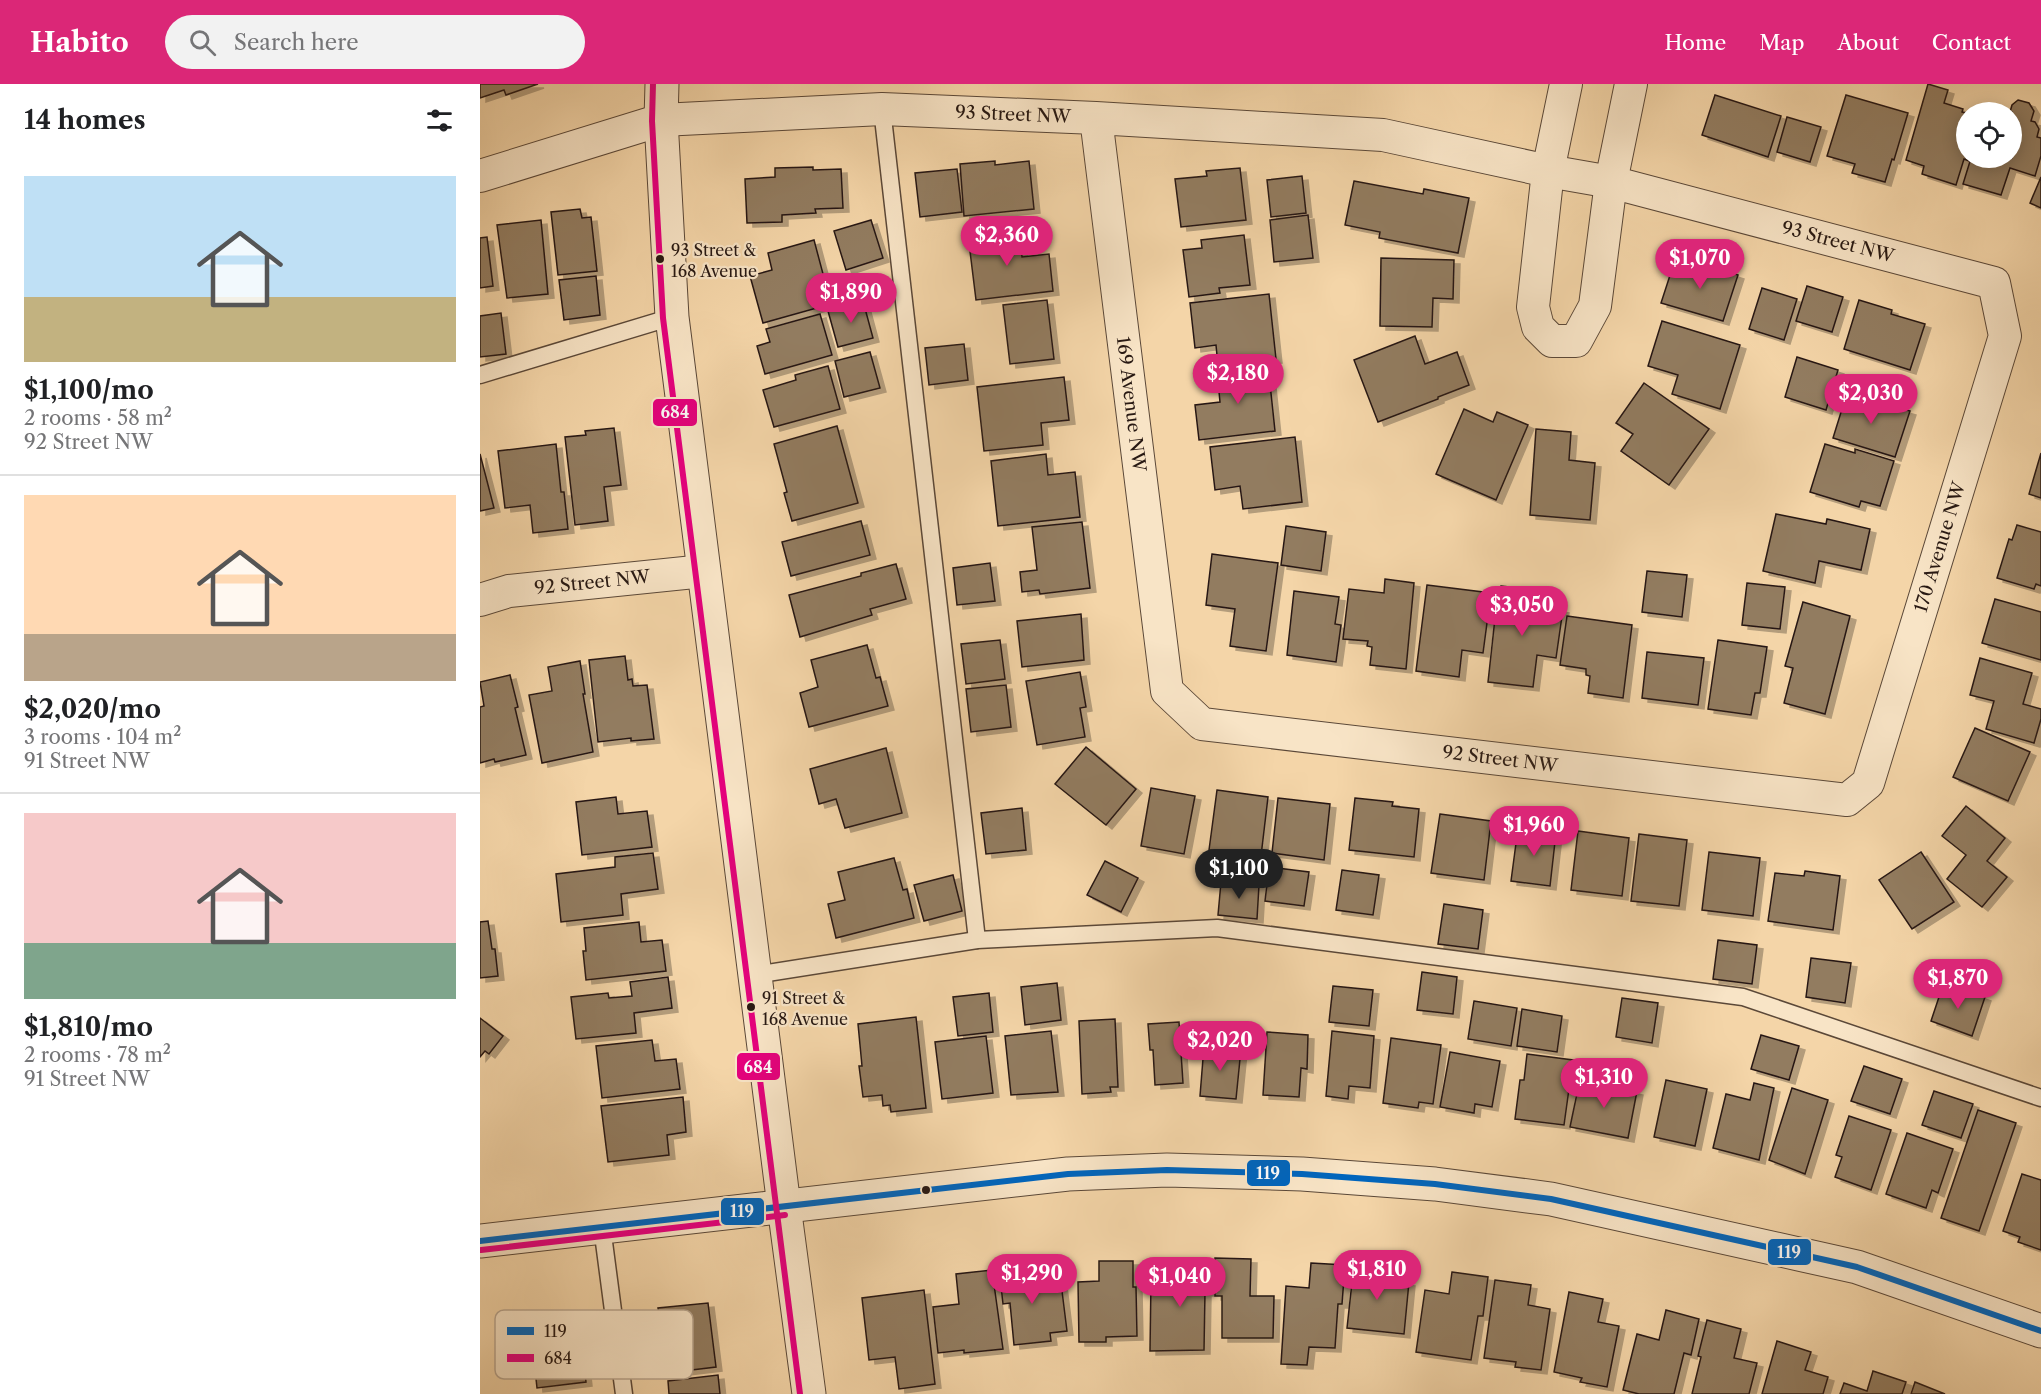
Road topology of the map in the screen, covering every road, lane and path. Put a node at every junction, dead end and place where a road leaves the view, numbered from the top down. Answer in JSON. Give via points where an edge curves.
{"nodes":[{"id":1,"x":662,"y":84,"type":"edge"},
{"id":2,"x":1566,"y":84,"type":"edge"},
{"id":3,"x":1631,"y":84,"type":"edge"},
{"id":4,"x":882,"y":109,"type":"junction"},
{"id":5,"x":1096,"y":118,"type":"junction"},
{"id":6,"x":661,"y":120,"type":"junction"},
{"id":7,"x":1548,"y":171,"type":"junction"},
{"id":8,"x":480,"y":176,"type":"edge"},
{"id":9,"x":1611,"y":182,"type":"junction"},
{"id":10,"x":1994,"y":283,"type":"joint"},
{"id":11,"x":672,"y":316,"type":"junction"},
{"id":12,"x":480,"y":375,"type":"edge"},
{"id":13,"x":704,"y":571,"type":"junction"},
{"id":14,"x":480,"y":600,"type":"edge"},
{"id":15,"x":1167,"y":691,"type":"joint"},
{"id":16,"x":1847,"y":800,"type":"joint"},
{"id":17,"x":977,"y":940,"type":"junction"},
{"id":18,"x":755,"y":975,"type":"junction"},
{"id":19,"x":2041,"y":1098,"type":"edge"},
{"id":20,"x":784,"y":1206,"type":"junction"},
{"id":21,"x":602,"y":1227,"type":"junction"},
{"id":22,"x":480,"y":1241,"type":"edge"},
{"id":23,"x":613,"y":1310,"type":"edge"},
{"id":24,"x":2041,"y":1331,"type":"edge"},
{"id":25,"x":622,"y":1379,"type":"edge"},
{"id":26,"x":624,"y":1394,"type":"edge"},
{"id":27,"x":809,"y":1394,"type":"edge"}],
"edges":[{"from":1,"to":6,"type":"street"},
{"from":2,"to":7,"type":"street"},
{"from":3,"to":9,"type":"street"},
{"from":4,"to":5,"type":"street","name":"93 Street NW"},
{"from":4,"to":6,"type":"street","name":"93 Street NW"},
{"from":4,"to":17,"type":"lane"},
{"from":5,"to":7,"type":"street","name":"93 Street NW","via":[[1383,135]]},
{"from":5,"to":15,"type":"street","name":"169 Avenue NW"},
{"from":6,"to":8,"type":"street","name":"93 Street NW"},
{"from":6,"to":11,"type":"street"},
{"from":7,"to":9,"type":"street","name":"93 Street NW"},
{"from":7,"to":9,"type":"street","via":[[1533,307],[1538,327],[1552,340],[1576,341],[1595,306]]},
{"from":9,"to":10,"type":"street","name":"93 Street NW"},
{"from":10,"to":16,"type":"street","name":"170 Avenue NW","via":[[2005,336],[1868,783]]},
{"from":11,"to":12,"type":"lane"},
{"from":11,"to":13,"type":"street"},
{"from":13,"to":14,"type":"street","name":"92 Street NW","via":[[509,591]]},
{"from":13,"to":18,"type":"street"},
{"from":15,"to":16,"type":"street","name":"92 Street NW","via":[[1202,724]]},
{"from":17,"to":18,"type":"lane"},
{"from":17,"to":19,"type":"lane","via":[[1217,928],[1743,997]]},
{"from":18,"to":20,"type":"street"},
{"from":20,"to":21,"type":"street"},
{"from":20,"to":24,"type":"street","via":[[1068,1174],[1167,1170],[1302,1174],[1435,1184],[1551,1199],[1857,1267]]},
{"from":20,"to":27,"type":"street"},
{"from":21,"to":22,"type":"street"},
{"from":21,"to":23,"type":"lane"},
{"from":25,"to":26,"type":"lane"}]}
